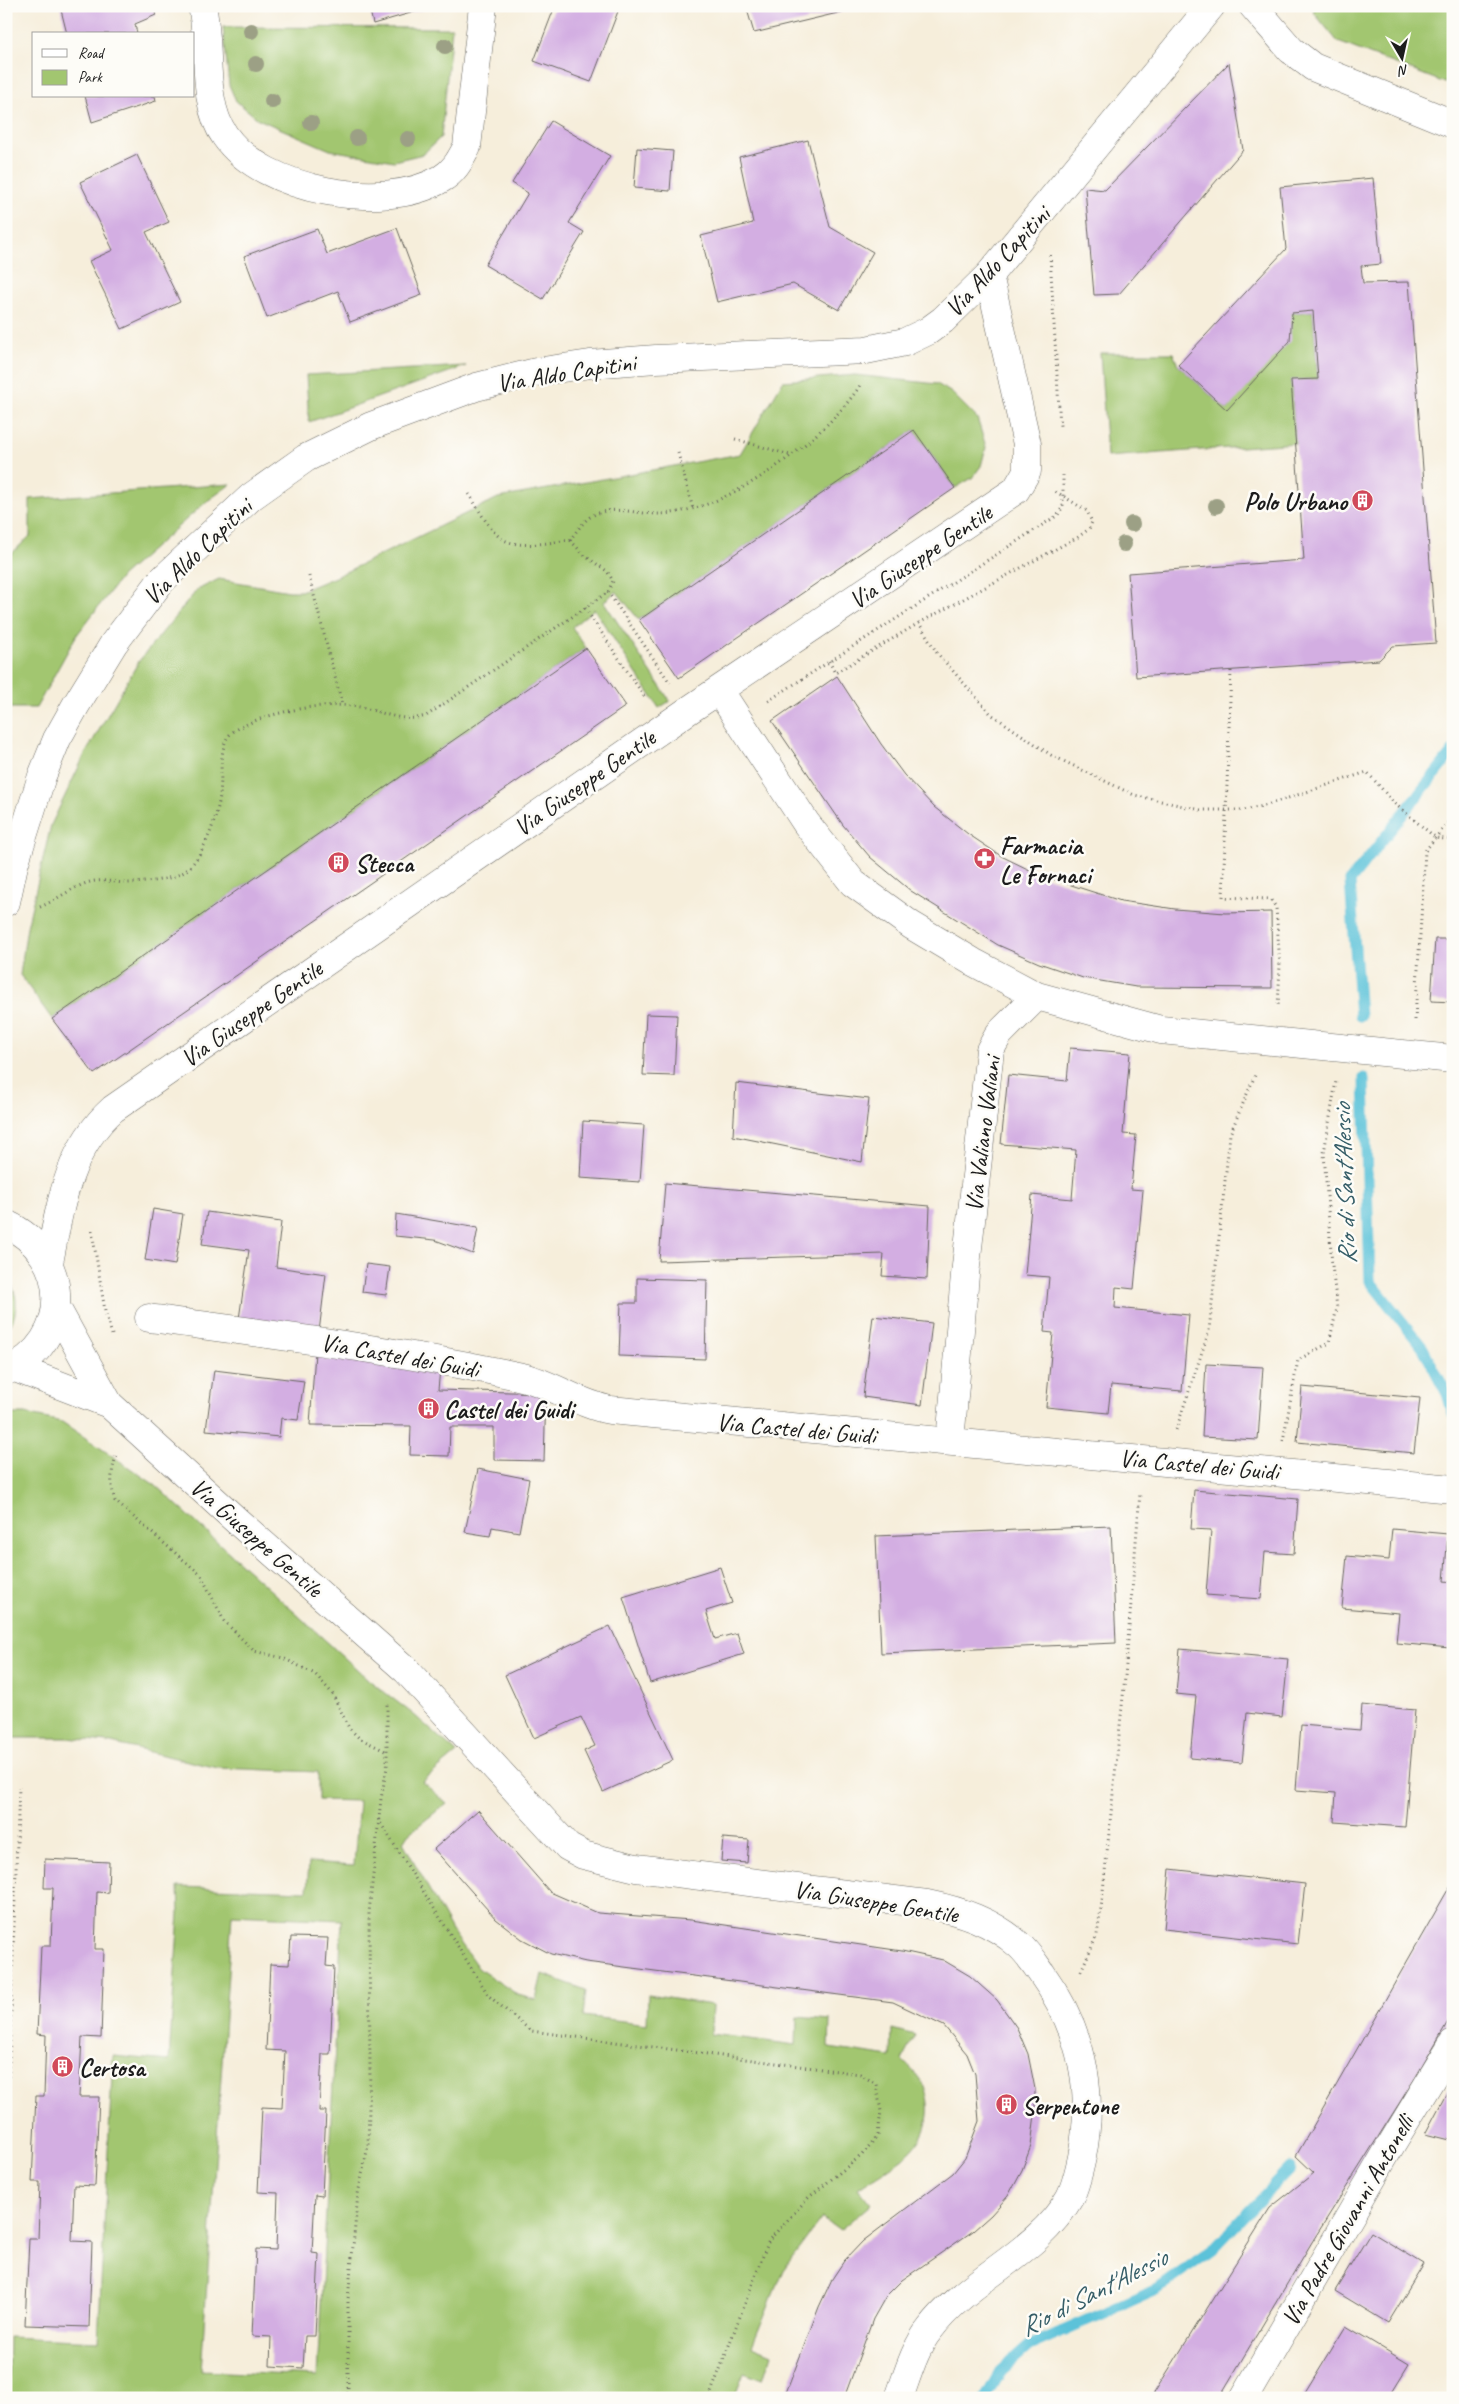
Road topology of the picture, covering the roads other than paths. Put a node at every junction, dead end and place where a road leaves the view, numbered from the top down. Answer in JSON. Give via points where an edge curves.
{"nodes":[{"id":1,"x":202,"y":6,"type":"edge"},
{"id":2,"x":483,"y":6,"type":"edge"},
{"id":3,"x":1211,"y":6,"type":"edge"},
{"id":4,"x":1253,"y":6,"type":"edge"},
{"id":5,"x":1453,"y":124,"type":"edge"},
{"id":6,"x":989,"y":275,"type":"junction"},
{"id":7,"x":719,"y":690,"type":"junction"},
{"id":8,"x":6,"y":902,"type":"edge"},
{"id":9,"x":1037,"y":996,"type":"junction"},
{"id":10,"x":1453,"y":1059,"type":"edge"},
{"id":11,"x":6,"y":1224,"type":"edge"},
{"id":12,"x":49,"y":1263,"type":"junction"},
{"id":13,"x":56,"y":1307,"type":"junction"},
{"id":14,"x":149,"y":1318,"type":"dead end"},
{"id":15,"x":10,"y":1369,"type":"edge"},
{"id":16,"x":109,"y":1404,"type":"junction"},
{"id":17,"x":950,"y":1441,"type":"junction"},
{"id":18,"x":1453,"y":1489,"type":"edge"},
{"id":19,"x":1453,"y":2043,"type":"edge"},
{"id":20,"x":899,"y":2398,"type":"edge"},
{"id":21,"x":1244,"y":2398,"type":"edge"}],
"edges":[{"from":1,"to":2,"type":"street","via":[[212,109],[224,136],[245,158],[264,170],[301,184],[334,191],[385,195],[424,188],[443,178],[456,166],[467,147]]},
{"from":3,"to":6,"type":"street","name":"Via Aldo Capitini"},
{"from":4,"to":5,"type":"street","via":[[1291,50],[1313,67]]},
{"from":6,"to":7,"type":"street","name":"Via Giuseppe Gentile","via":[[1027,444],[1026,474],[1016,490]]},
{"from":6,"to":8,"type":"street","name":"Via Aldo Capitini","via":[[943,320],[905,342],[866,350],[656,359],[536,372],[476,387],[400,414],[306,458],[251,497],[208,535],[161,581],[114,643],[76,705],[45,769],[24,830]]},
{"from":7,"to":9,"type":"street","via":[[806,823],[853,883],[918,930]]},
{"from":7,"to":12,"type":"street","name":"Via Giuseppe Gentile","via":[[108,1113],[81,1147],[70,1171]]},
{"from":9,"to":10,"type":"street","via":[[1161,1030]]},
{"from":9,"to":17,"type":"street","name":"Via Valiano Valiani","via":[[999,1034],[990,1050]]},
{"from":11,"to":12,"type":"street","via":[[28,1236]]},
{"from":12,"to":13,"type":"street","via":[[56,1285]]},
{"from":13,"to":15,"type":"street","via":[[40,1347]]},
{"from":13,"to":16,"type":"street","name":"Via Giuseppe Gentile"},
{"from":14,"to":17,"type":"street","name":"Via Castel dei Guidi","via":[[419,1356],[539,1381],[583,1402],[610,1410]]},
{"from":15,"to":16,"type":"street","name":"Via Giuseppe Gentile"},
{"from":16,"to":20,"type":"street","name":"Via Giuseppe Gentile","via":[[406,1670],[568,1847],[604,1861],[656,1871],[953,1909],[980,1918],[1020,1946],[1063,2006],[1079,2050],[1087,2090],[1088,2119],[1078,2176],[1060,2212],[1037,2239],[970,2289],[929,2329]]},
{"from":17,"to":18,"type":"street","name":"Via Castel dei Guidi"},
{"from":19,"to":21,"type":"street","name":"Via Padre Giovanni Antonelli"}]}
